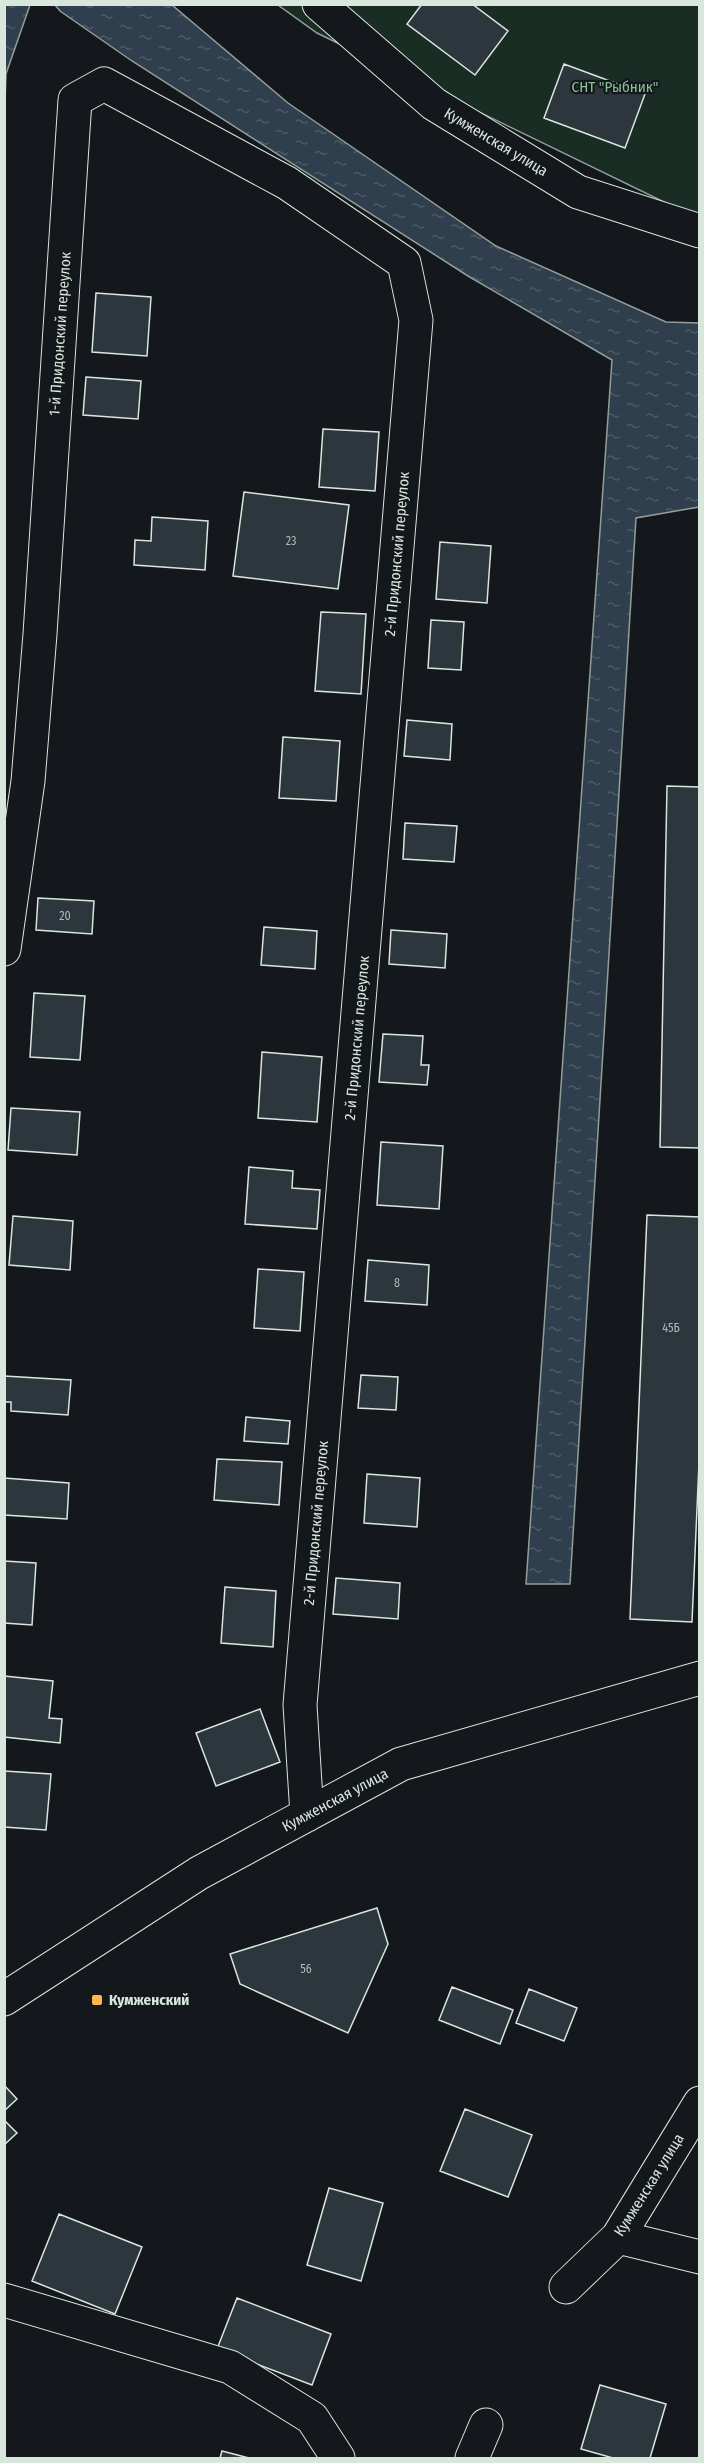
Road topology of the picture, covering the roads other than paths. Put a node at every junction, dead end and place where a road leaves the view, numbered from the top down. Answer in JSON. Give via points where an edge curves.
{"nodes":[{"id":1,"x":319,"y":4,"type":"edge"},
{"id":2,"x":699,"y":231,"type":"edge"},
{"id":3,"x":404,"y":263,"type":"joint"},
{"id":4,"x":4,"y":950,"type":"edge"},
{"id":5,"x":699,"y":1678,"type":"edge"},
{"id":6,"x":307,"y":1815,"type":"junction"},
{"id":7,"x":4,"y":1999,"type":"edge"},
{"id":8,"x":699,"y":2103,"type":"edge"},
{"id":9,"x":618,"y":2237,"type":"junction"},
{"id":10,"x":699,"y":2258,"type":"edge"},
{"id":11,"x":566,"y":2287,"type":"dead end"},
{"id":12,"x":4,"y":2300,"type":"edge"},
{"id":13,"x":486,"y":2425,"type":"dead end"},
{"id":14,"x":338,"y":2458,"type":"edge"},
{"id":15,"x":472,"y":2458,"type":"edge"}],
"edges":[{"from":1,"to":2,"type":"street","name":"Кумженская улица","via":[[434,104],[578,192]]},
{"from":3,"to":4,"type":"street","name":"1-й Придонский переулок","via":[[287,183],[104,84],[75,100],[28,781]]},
{"from":3,"to":6,"type":"street","name":"2-й Придонский переулок","via":[[417,320],[300,1705]]},
{"from":5,"to":6,"type":"street","name":"Кумженская улица","via":[[401,1764]]},
{"from":6,"to":7,"type":"street","name":"Кумженская улица","via":[[199,1874]]},
{"from":8,"to":9,"type":"street","name":"Кумженская улица"},
{"from":9,"to":10,"type":"street"},
{"from":9,"to":11,"type":"street","name":"Кумженская улица"},
{"from":12,"to":14,"type":"street","via":[[230,2367],[312,2418]]},
{"from":13,"to":15,"type":"street"}]}
